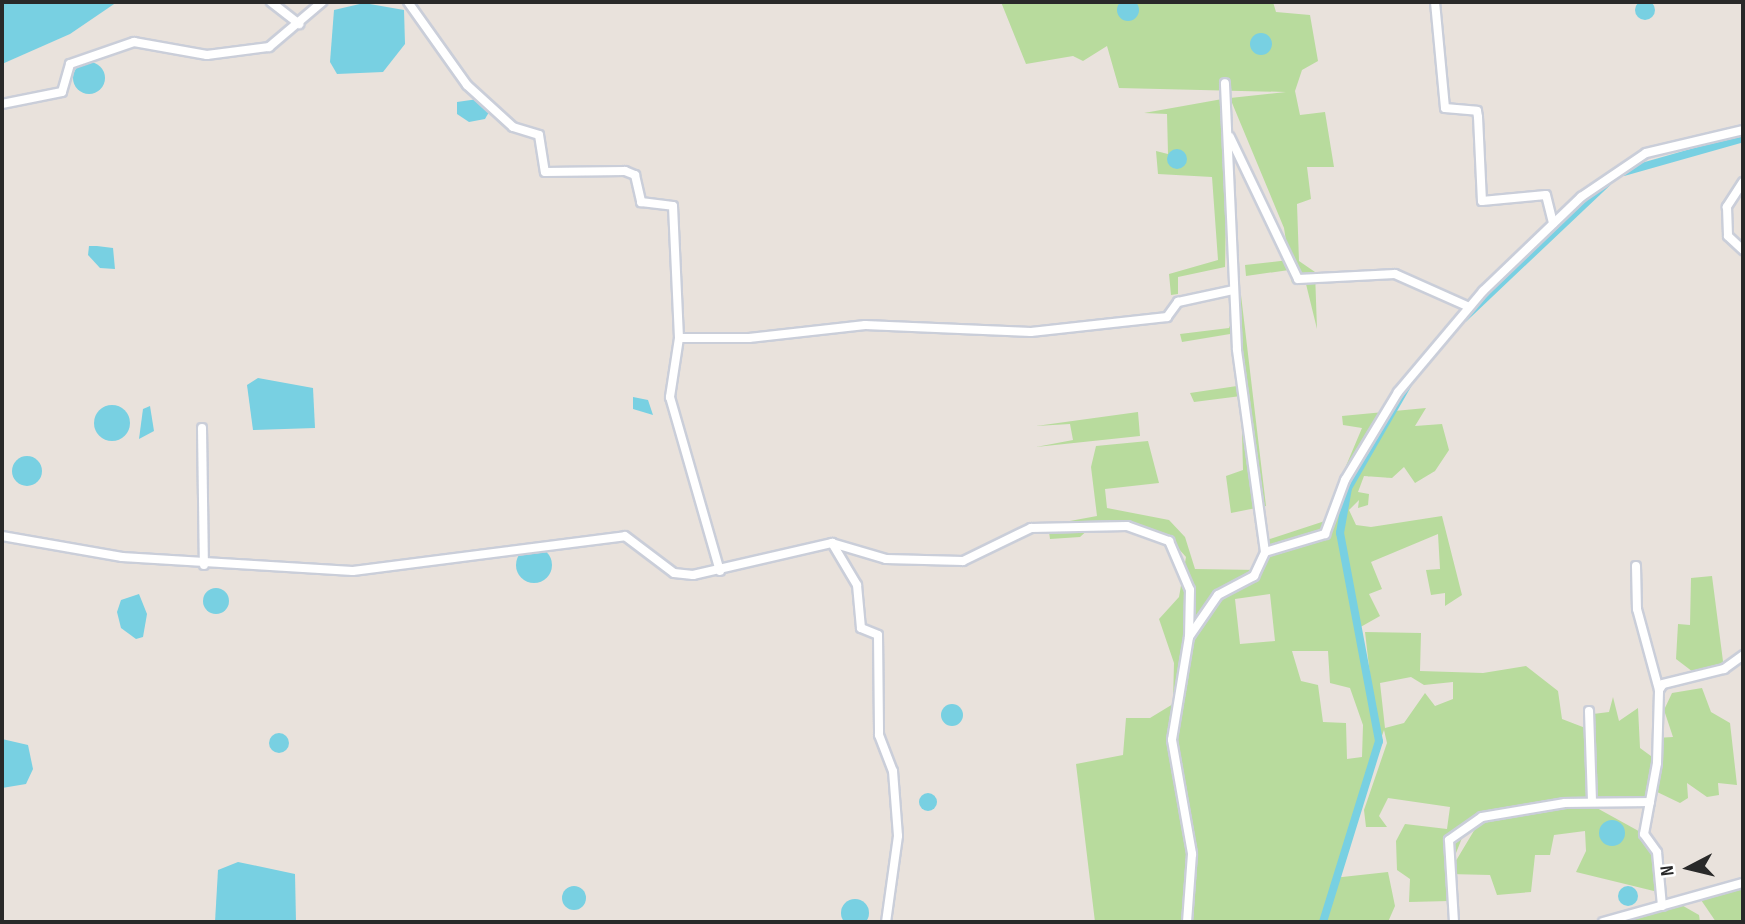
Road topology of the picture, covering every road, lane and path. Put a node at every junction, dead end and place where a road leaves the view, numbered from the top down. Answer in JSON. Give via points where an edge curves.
{"nodes":[{"id":1,"x":271,"y":2,"type":"edge"},
{"id":2,"x":322,"y":2,"type":"edge"},
{"id":3,"x":408,"y":2,"type":"edge"},
{"id":4,"x":1435,"y":2,"type":"edge"},
{"id":5,"x":299,"y":24,"type":"junction"},
{"id":6,"x":1225,"y":83,"type":"dead end"},
{"id":7,"x":2,"y":104,"type":"edge"},
{"id":8,"x":1743,"y":130,"type":"edge"},
{"id":9,"x":1229,"y":135,"type":"junction"},
{"id":10,"x":1743,"y":182,"type":"edge"},
{"id":11,"x":1553,"y":223,"type":"junction"},
{"id":12,"x":1743,"y":250,"type":"edge"},
{"id":13,"x":1233,"y":290,"type":"junction"},
{"id":14,"x":1469,"y":307,"type":"junction"},
{"id":15,"x":679,"y":338,"type":"junction"},
{"id":16,"x":202,"y":428,"type":"dead end"},
{"id":17,"x":2,"y":536,"type":"edge"},
{"id":18,"x":832,"y":543,"type":"junction"},
{"id":19,"x":1265,"y":552,"type":"junction"},
{"id":20,"x":204,"y":565,"type":"junction"},
{"id":21,"x":1636,"y":566,"type":"dead end"},
{"id":22,"x":720,"y":571,"type":"junction"},
{"id":23,"x":1189,"y":637,"type":"junction"},
{"id":24,"x":1743,"y":655,"type":"edge"},
{"id":25,"x":1659,"y":690,"type":"junction"},
{"id":26,"x":1589,"y":711,"type":"dead end"},
{"id":27,"x":1592,"y":801,"type":"junction"},
{"id":28,"x":1650,"y":802,"type":"junction"},
{"id":29,"x":1743,"y":883,"type":"edge"},
{"id":30,"x":1662,"y":906,"type":"junction"},
{"id":31,"x":886,"y":922,"type":"edge"},
{"id":32,"x":1187,"y":922,"type":"edge"},
{"id":33,"x":1454,"y":922,"type":"edge"},
{"id":34,"x":1603,"y":922,"type":"edge"}],
"edges":[{"from":1,"to":5,"type":"street"},
{"from":2,"to":5,"type":"street"},
{"from":3,"to":15,"type":"street","via":[[467,85],[513,127],[538,135],[545,172],[625,171],[635,175],[642,202],[673,206]]},
{"from":4,"to":11,"type":"street","via":[[1445,108],[1476,111],[1478,117],[1482,201],[1546,195]]},
{"from":5,"to":7,"type":"street","via":[[269,47],[230,54],[134,42],[70,64],[62,92]]},
{"from":6,"to":9,"type":"street"},
{"from":8,"to":11,"type":"street","via":[[1646,153]]},
{"from":9,"to":13,"type":"street"},
{"from":9,"to":14,"type":"street","via":[[1298,279],[1395,274]]},
{"from":10,"to":12,"type":"street","via":[[1727,207],[1728,236]]},
{"from":11,"to":14,"type":"street"},
{"from":13,"to":15,"type":"street","via":[[1178,302],[1167,317],[1031,332],[865,326],[749,338]]},
{"from":13,"to":19,"type":"street"},
{"from":14,"to":19,"type":"street","via":[[1378,419],[1325,534]]},
{"from":15,"to":22,"type":"street","via":[[670,397]]},
{"from":16,"to":20,"type":"street"},
{"from":17,"to":20,"type":"street"},
{"from":18,"to":22,"type":"street"},
{"from":18,"to":23,"type":"street","via":[[895,560],[963,561],[1031,528],[1127,526],[1169,541],[1190,590]]},
{"from":18,"to":31,"type":"street","via":[[858,585],[860,627],[878,635],[879,735],[893,771],[898,836]]},
{"from":19,"to":23,"type":"street","via":[[1254,576],[1218,595]]},
{"from":20,"to":22,"type":"street","via":[[391,571],[471,552],[625,536],[674,573]]},
{"from":21,"to":25,"type":"street","via":[[1637,609]]},
{"from":23,"to":32,"type":"street","via":[[1172,740],[1192,854]]},
{"from":24,"to":25,"type":"street","via":[[1724,669],[1663,684]]},
{"from":25,"to":28,"type":"street"},
{"from":26,"to":27,"type":"street"},
{"from":27,"to":28,"type":"street"},
{"from":27,"to":33,"type":"street","via":[[1500,812],[1449,840]]},
{"from":28,"to":30,"type":"street","via":[[1644,834],[1657,852]]},
{"from":29,"to":30,"type":"street"},
{"from":30,"to":34,"type":"street"}]}
